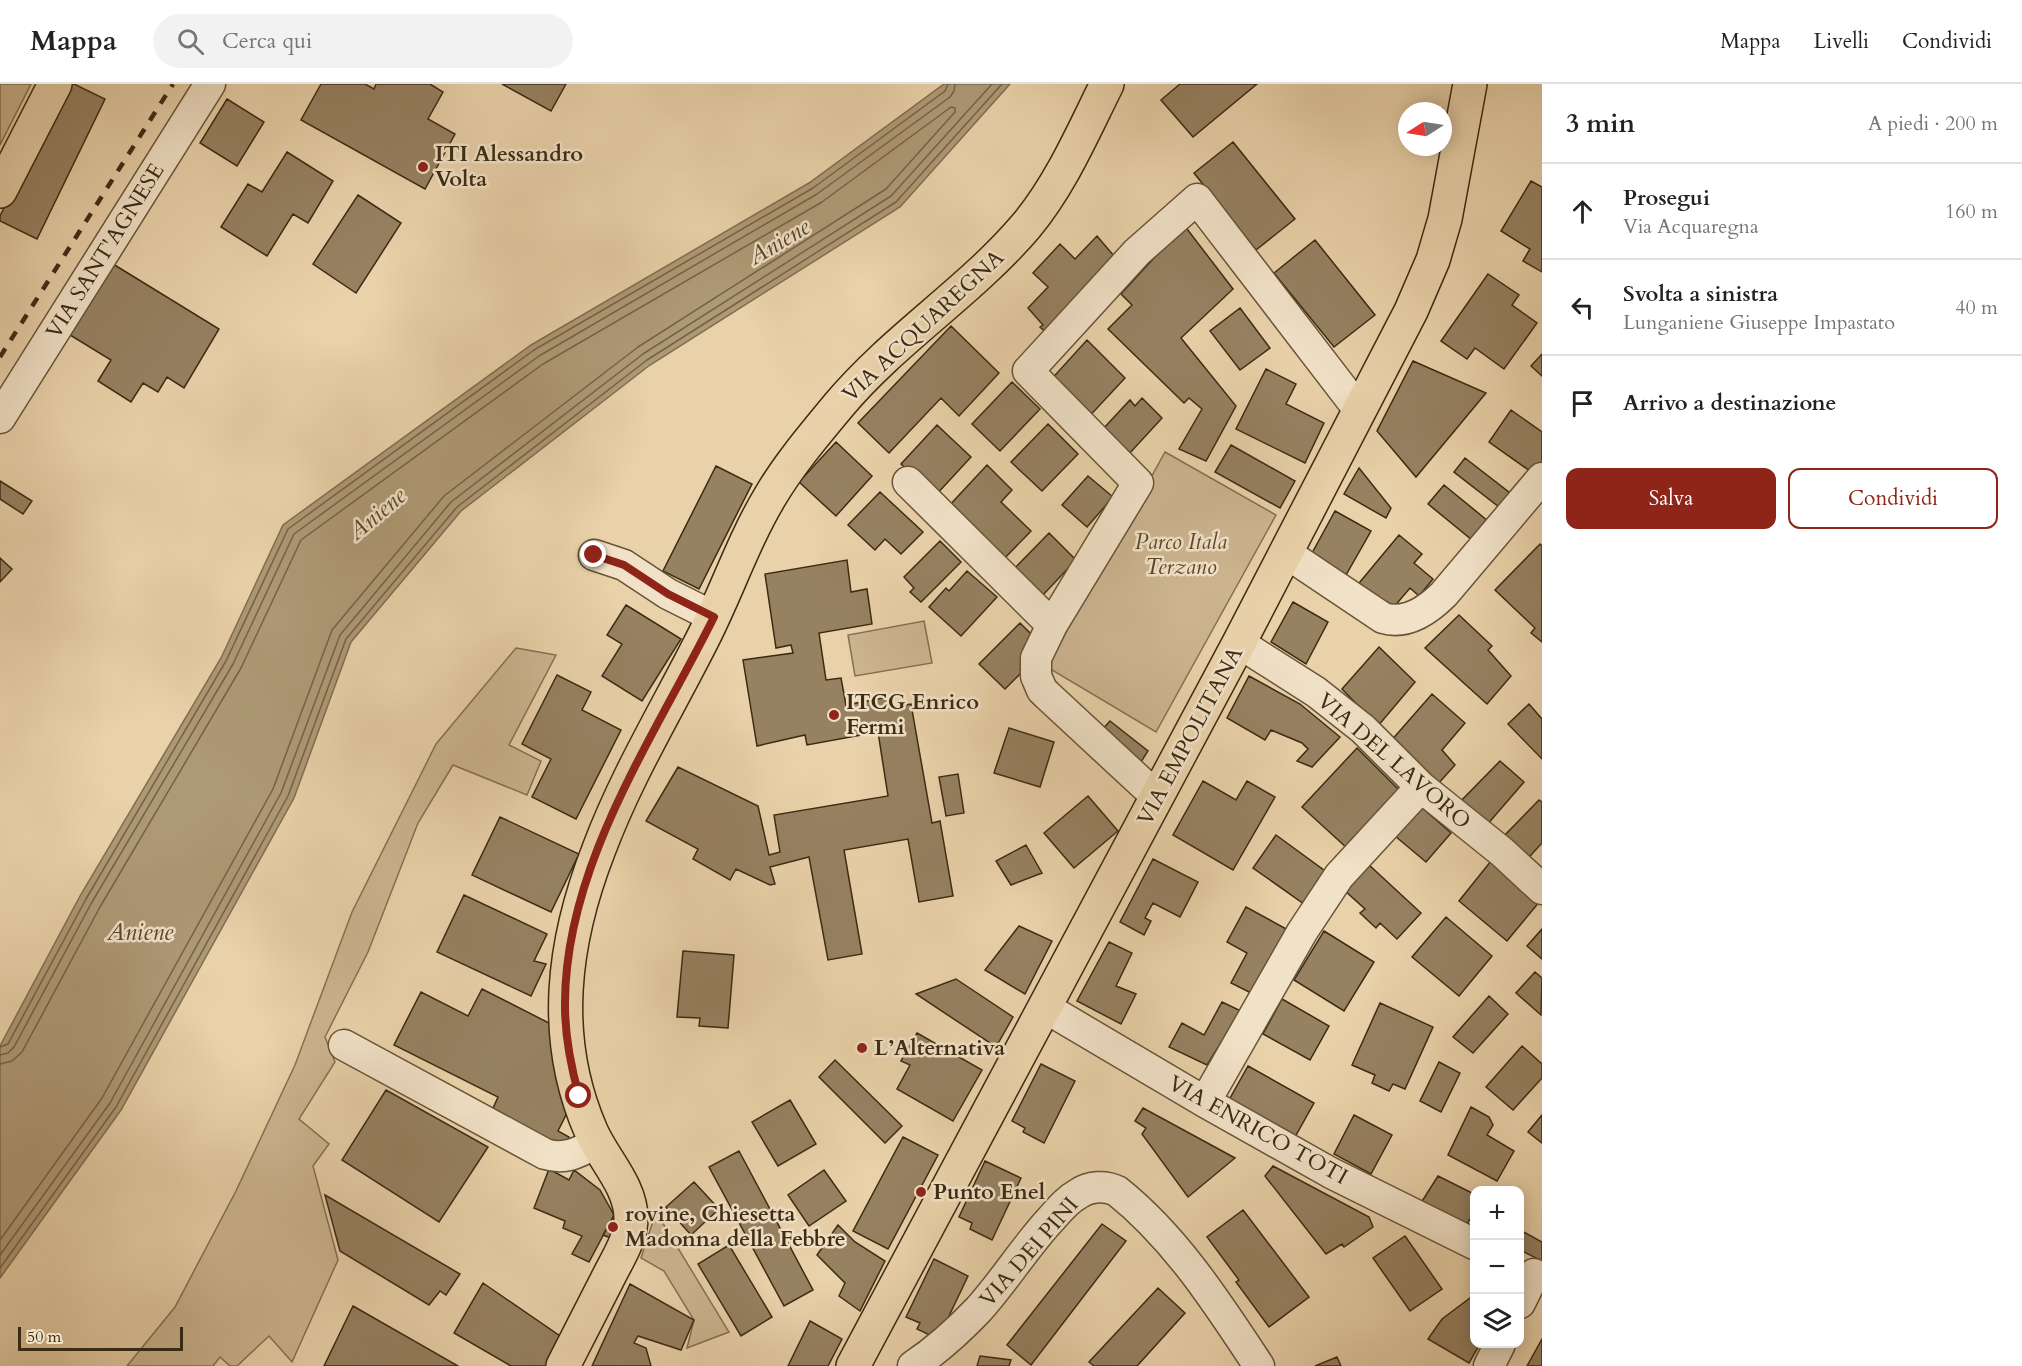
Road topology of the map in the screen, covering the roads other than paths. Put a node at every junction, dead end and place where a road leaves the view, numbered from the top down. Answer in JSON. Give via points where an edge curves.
{"nodes":[{"id":1,"x":55,"y":84,"type":"edge"},
{"id":2,"x":210,"y":84,"type":"edge"},
{"id":3,"x":1107,"y":84,"type":"edge"},
{"id":4,"x":1470,"y":84,"type":"edge"},
{"id":5,"x":0,"y":191,"type":"edge"},
{"id":6,"x":1359,"y":410,"type":"junction"},
{"id":7,"x":0,"y":418,"type":"edge"},
{"id":8,"x":1542,"y":478,"type":"edge"},
{"id":9,"x":908,"y":482,"type":"dead end"},
{"id":10,"x":1286,"y":553,"type":"junction"},
{"id":11,"x":594,"y":555,"type":"dead end"},
{"id":12,"x":714,"y":617,"type":"junction"},
{"id":13,"x":1052,"y":625,"type":"junction"},
{"id":14,"x":1239,"y":643,"type":"junction"},
{"id":15,"x":1421,"y":787,"type":"junction"},
{"id":16,"x":1156,"y":798,"type":"junction"},
{"id":17,"x":1542,"y":889,"type":"edge"},
{"id":18,"x":1046,"y":1008,"type":"junction"},
{"id":19,"x":344,"y":1045,"type":"dead end"},
{"id":20,"x":1205,"y":1102,"type":"junction"},
{"id":21,"x":596,"y":1143,"type":"junction"},
{"id":22,"x":1470,"y":1242,"type":"edge"},
{"id":23,"x":1532,"y":1273,"type":"edge"},
{"id":24,"x":1524,"y":1294,"type":"edge"},
{"id":25,"x":1498,"y":1348,"type":"edge"},
{"id":26,"x":563,"y":1366,"type":"edge"},
{"id":27,"x":853,"y":1366,"type":"edge"},
{"id":28,"x":913,"y":1366,"type":"edge"},
{"id":29,"x":1259,"y":1366,"type":"edge"},
{"id":30,"x":1489,"y":1366,"type":"edge"}],
"edges":[{"from":1,"to":5,"type":"main road"},
{"from":2,"to":7,"type":"street","name":"VIA SANT'AGNESE"},
{"from":3,"to":12,"type":"main road","name":"VIA ACQUAREGNA","via":[[1070,158],[1027,225],[857,384],[788,470],[758,519]]},
{"from":4,"to":6,"type":"main road","name":"VIA EMPOLITANA","via":[[1449,199],[1433,260]]},
{"from":6,"to":10,"type":"main road","name":"VIA EMPOLITANA"},
{"from":6,"to":13,"type":"street","via":[[1197,199],[1137,252],[1028,371],[1137,483]]},
{"from":8,"to":10,"type":"street","via":[[1444,594],[1409,618],[1389,620],[1377,615]]},
{"from":9,"to":13,"type":"street"},
{"from":10,"to":14,"type":"main road","name":"VIA EMPOLITANA"},
{"from":11,"to":12,"type":"street","via":[[624,565],[668,594]]},
{"from":12,"to":21,"type":"main road","name":"VIA ACQUAREGNA","via":[[620,798],[592,867],[573,929],[566,984],[567,1038],[579,1096]]},
{"from":13,"to":16,"type":"street","via":[[1036,658],[1036,676],[1042,690]]},
{"from":14,"to":15,"type":"street","name":"VIA DEL LAVORO","via":[[1316,692],[1363,729]]},
{"from":14,"to":16,"type":"main road","name":"VIA EMPOLITANA"},
{"from":15,"to":17,"type":"street","name":"VIA DEL LAVORO"},
{"from":15,"to":20,"type":"street","via":[[1339,876],[1302,932]]},
{"from":16,"to":18,"type":"main road","name":"VIA EMPOLITANA"},
{"from":18,"to":20,"type":"street","name":"VIA ENRICO TOTI"},
{"from":18,"to":27,"type":"main road","name":"VIA EMPOLITANA"},
{"from":19,"to":21,"type":"street","via":[[545,1154],[573,1155]]},
{"from":20,"to":22,"type":"street","name":"VIA ENRICO TOTI","via":[[1331,1173]]},
{"from":21,"to":26,"type":"main road","name":"VIA ACQUAREGNA","via":[[628,1198],[631,1219],[624,1246]]},
{"from":23,"to":24,"type":"street"},
{"from":25,"to":30,"type":"street"},
{"from":28,"to":29,"type":"street","name":"VIA DEI PINI","via":[[974,1314],[1065,1203],[1084,1190],[1099,1187],[1112,1188],[1125,1198],[1179,1253]]}]}
